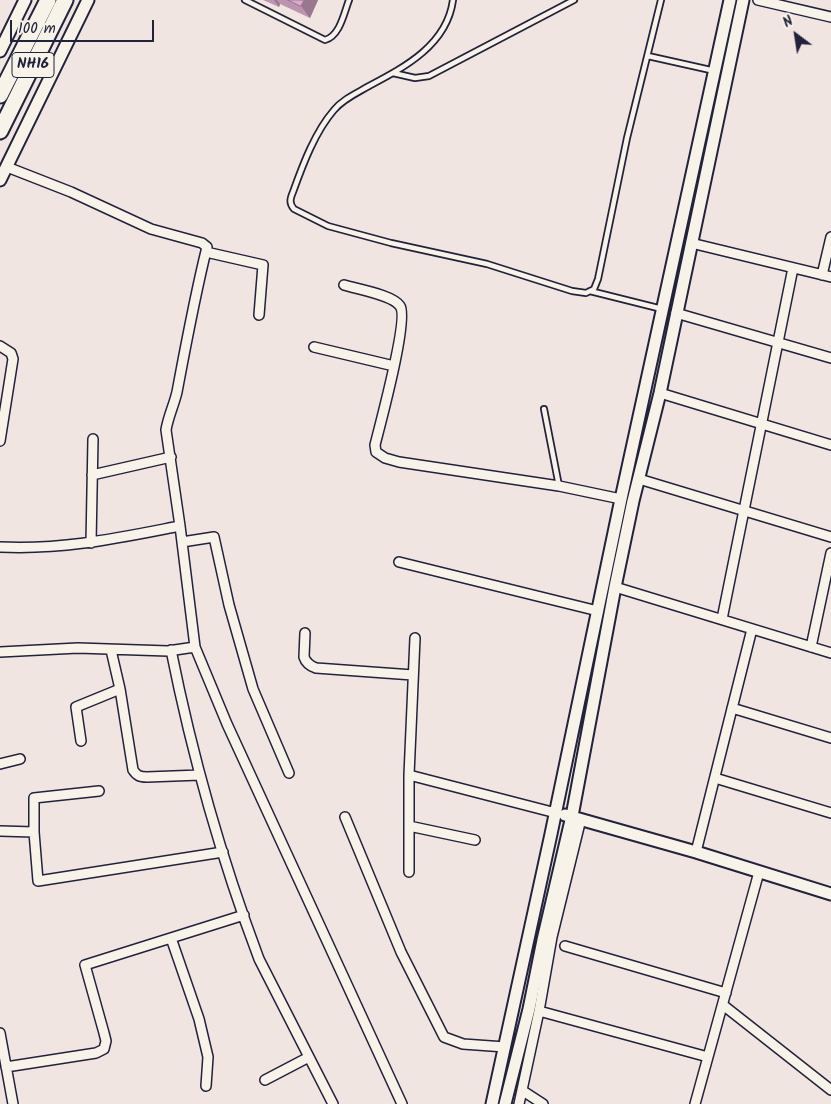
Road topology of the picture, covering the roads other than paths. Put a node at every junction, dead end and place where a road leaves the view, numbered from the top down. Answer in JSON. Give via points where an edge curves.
{"nodes":[{"id":1,"x":25,"y":0,"type":"edge"},
{"id":2,"x":48,"y":0,"type":"edge"},
{"id":3,"x":65,"y":0,"type":"edge"},
{"id":4,"x":88,"y":0,"type":"edge"},
{"id":5,"x":245,"y":0,"type":"edge"},
{"id":6,"x":348,"y":0,"type":"edge"},
{"id":7,"x":453,"y":0,"type":"edge"},
{"id":8,"x":574,"y":0,"type":"edge"},
{"id":9,"x":661,"y":0,"type":"edge"},
{"id":10,"x":730,"y":0,"type":"edge"},
{"id":11,"x":743,"y":0,"type":"edge"},
{"id":12,"x":758,"y":0,"type":"edge"},
{"id":13,"x":831,"y":17,"type":"edge"},
{"id":14,"x":0,"y":51,"type":"edge"},
{"id":15,"x":648,"y":56,"type":"junction"},
{"id":16,"x":715,"y":71,"type":"junction"},
{"id":17,"x":393,"y":73,"type":"junction"},
{"id":18,"x":0,"y":95,"type":"edge"},
{"id":19,"x":0,"y":131,"type":"edge"},
{"id":20,"x":7,"y":167,"type":"junction"},
{"id":21,"x":0,"y":180,"type":"edge"},
{"id":22,"x":831,"y":237,"type":"edge"},
{"id":23,"x":691,"y":243,"type":"junction"},
{"id":24,"x":206,"y":252,"type":"junction"},
{"id":25,"x":793,"y":268,"type":"junction"},
{"id":26,"x":827,"y":276,"type":"edge"},
{"id":27,"x":344,"y":285,"type":"dead end"},
{"id":28,"x":590,"y":291,"type":"junction"},
{"id":29,"x":663,"y":309,"type":"junction"},
{"id":30,"x":676,"y":313,"type":"junction"},
{"id":31,"x":259,"y":315,"type":"dead end"},
{"id":32,"x":778,"y":342,"type":"junction"},
{"id":33,"x":0,"y":346,"type":"edge"},
{"id":34,"x":314,"y":347,"type":"dead end"},
{"id":35,"x":831,"y":358,"type":"edge"},
{"id":36,"x":394,"y":366,"type":"junction"},
{"id":37,"x":660,"y":393,"type":"junction"},
{"id":38,"x":544,"y":409,"type":"dead end"},
{"id":39,"x":762,"y":424,"type":"junction"},
{"id":40,"x":93,"y":439,"type":"dead end"},
{"id":41,"x":0,"y":441,"type":"edge"},
{"id":42,"x":831,"y":445,"type":"edge"},
{"id":43,"x":171,"y":457,"type":"junction"},
{"id":44,"x":92,"y":476,"type":"junction"},
{"id":45,"x":639,"y":479,"type":"junction"},
{"id":46,"x":559,"y":486,"type":"junction"},
{"id":47,"x":621,"y":498,"type":"junction"},
{"id":48,"x":744,"y":511,"type":"junction"},
{"id":49,"x":180,"y":526,"type":"junction"},
{"id":50,"x":831,"y":537,"type":"edge"},
{"id":51,"x":182,"y":542,"type":"junction"},
{"id":52,"x":91,"y":543,"type":"junction"},
{"id":53,"x":0,"y":547,"type":"edge"},
{"id":54,"x":831,"y":553,"type":"edge"},
{"id":55,"x":399,"y":562,"type":"dead end"},
{"id":56,"x":615,"y":587,"type":"junction"},
{"id":57,"x":598,"y":611,"type":"junction"},
{"id":58,"x":722,"y":619,"type":"junction"},
{"id":59,"x":752,"y":629,"type":"junction"},
{"id":60,"x":305,"y":633,"type":"dead end"},
{"id":61,"x":415,"y":638,"type":"dead end"},
{"id":62,"x":195,"y":647,"type":"junction"},
{"id":63,"x":811,"y":647,"type":"junction"},
{"id":64,"x":111,"y":650,"type":"junction"},
{"id":65,"x":170,"y":650,"type":"junction"},
{"id":66,"x":0,"y":652,"type":"edge"},
{"id":67,"x":831,"y":653,"type":"edge"},
{"id":68,"x":413,"y":675,"type":"junction"},
{"id":69,"x":120,"y":689,"type":"junction"},
{"id":70,"x":732,"y":708,"type":"junction"},
{"id":71,"x":831,"y":738,"type":"edge"},
{"id":72,"x":81,"y":741,"type":"dead end"},
{"id":73,"x":20,"y":759,"type":"dead end"},
{"id":74,"x":0,"y":764,"type":"edge"},
{"id":75,"x":289,"y":773,"type":"dead end"},
{"id":76,"x":409,"y":774,"type":"junction"},
{"id":77,"x":200,"y":776,"type":"junction"},
{"id":78,"x":715,"y":778,"type":"junction"},
{"id":79,"x":99,"y":791,"type":"dead end"},
{"id":80,"x":556,"y":813,"type":"junction"},
{"id":81,"x":831,"y":813,"type":"edge"},
{"id":82,"x":345,"y":818,"type":"dead end"},
{"id":83,"x":576,"y":818,"type":"junction"},
{"id":84,"x":409,"y":826,"type":"junction"},
{"id":85,"x":0,"y":831,"type":"edge"},
{"id":86,"x":34,"y":832,"type":"junction"},
{"id":87,"x":475,"y":840,"type":"dead end"},
{"id":88,"x":223,"y":852,"type":"junction"},
{"id":89,"x":696,"y":852,"type":"junction"},
{"id":90,"x":409,"y":872,"type":"dead end"},
{"id":91,"x":759,"y":872,"type":"junction"},
{"id":92,"x":831,"y":894,"type":"edge"},
{"id":93,"x":244,"y":916,"type":"junction"},
{"id":94,"x":171,"y":938,"type":"junction"},
{"id":95,"x":565,"y":946,"type":"dead end"},
{"id":96,"x":726,"y":993,"type":"junction"},
{"id":97,"x":722,"y":1005,"type":"junction"},
{"id":98,"x":539,"y":1011,"type":"junction"},
{"id":99,"x":0,"y":1032,"type":"edge"},
{"id":100,"x":505,"y":1047,"type":"junction"},
{"id":101,"x":309,"y":1057,"type":"junction"},
{"id":102,"x":708,"y":1057,"type":"junction"},
{"id":103,"x":6,"y":1067,"type":"junction"},
{"id":104,"x":265,"y":1080,"type":"dead end"},
{"id":105,"x":206,"y":1086,"type":"dead end"},
{"id":106,"x":523,"y":1090,"type":"junction"},
{"id":107,"x":831,"y":1090,"type":"edge"},
{"id":108,"x":698,"y":1102,"type":"edge"},
{"id":109,"x":13,"y":1104,"type":"edge"},
{"id":110,"x":333,"y":1104,"type":"edge"},
{"id":111,"x":402,"y":1104,"type":"edge"},
{"id":112,"x":492,"y":1104,"type":"edge"},
{"id":113,"x":504,"y":1104,"type":"edge"},
{"id":114,"x":519,"y":1104,"type":"edge"},
{"id":115,"x":543,"y":1104,"type":"edge"}],
"edges":[{"from":1,"to":14,"type":"street"},
{"from":2,"to":18,"type":"highway","number":"NH16"},
{"from":3,"to":19,"type":"highway","number":"NH16"},
{"from":4,"to":20,"type":"street"},
{"from":5,"to":6,"type":"lane","via":[[325,40],[338,30]]},
{"from":7,"to":17,"type":"lane","via":[[444,29],[423,53]]},
{"from":8,"to":17,"type":"lane","via":[[430,76],[414,78]]},
{"from":9,"to":15,"type":"lane"},
{"from":10,"to":16,"type":"street"},
{"from":11,"to":23,"type":"street"},
{"from":12,"to":13,"type":"street"},
{"from":15,"to":16,"type":"lane"},
{"from":15,"to":28,"type":"lane","via":[[627,138],[598,279]]},
{"from":16,"to":29,"type":"street"},
{"from":17,"to":28,"type":"lane","via":[[350,96],[334,110],[316,137],[297,180],[291,206],[328,226],[487,264],[572,291]]},
{"from":20,"to":21,"type":"street"},
{"from":20,"to":24,"type":"street","via":[[151,229],[202,243],[207,247]]},
{"from":22,"to":26,"type":"street"},
{"from":23,"to":25,"type":"street"},
{"from":23,"to":30,"type":"street"},
{"from":24,"to":31,"type":"street","via":[[263,266]]},
{"from":24,"to":43,"type":"street","via":[[174,406],[167,421]]},
{"from":25,"to":26,"type":"street"},
{"from":25,"to":32,"type":"street"},
{"from":27,"to":36,"type":"street","via":[[388,298],[400,305],[403,318]]},
{"from":28,"to":29,"type":"lane"},
{"from":29,"to":47,"type":"street"},
{"from":30,"to":32,"type":"street"},
{"from":30,"to":37,"type":"street"},
{"from":32,"to":35,"type":"street"},
{"from":32,"to":39,"type":"street"},
{"from":33,"to":41,"type":"street","via":[[11,353],[13,359]]},
{"from":34,"to":36,"type":"street"},
{"from":36,"to":46,"type":"street","via":[[376,452],[399,462]]},
{"from":37,"to":39,"type":"street"},
{"from":37,"to":45,"type":"street"},
{"from":38,"to":46,"type":"lane"},
{"from":39,"to":42,"type":"street"},
{"from":39,"to":48,"type":"street"},
{"from":40,"to":44,"type":"street"},
{"from":43,"to":44,"type":"street"},
{"from":43,"to":49,"type":"street"},
{"from":44,"to":52,"type":"street"},
{"from":45,"to":48,"type":"street"},
{"from":45,"to":56,"type":"street"},
{"from":46,"to":47,"type":"street"},
{"from":47,"to":57,"type":"street"},
{"from":48,"to":50,"type":"street"},
{"from":48,"to":58,"type":"street"},
{"from":49,"to":51,"type":"street"},
{"from":49,"to":52,"type":"street"},
{"from":51,"to":62,"type":"street"},
{"from":51,"to":75,"type":"street","via":[[214,537],[252,689]]},
{"from":52,"to":53,"type":"street"},
{"from":54,"to":63,"type":"street"},
{"from":55,"to":57,"type":"street"},
{"from":56,"to":58,"type":"street"},
{"from":56,"to":83,"type":"street"},
{"from":57,"to":80,"type":"street"},
{"from":58,"to":59,"type":"street"},
{"from":59,"to":63,"type":"street"},
{"from":59,"to":70,"type":"street"},
{"from":60,"to":68,"type":"street","via":[[304,657],[311,666]]},
{"from":61,"to":68,"type":"street"},
{"from":62,"to":65,"type":"street"},
{"from":62,"to":111,"type":"street","via":[[227,724]]},
{"from":63,"to":67,"type":"street"},
{"from":64,"to":65,"type":"street"},
{"from":64,"to":66,"type":"street","via":[[78,648]]},
{"from":64,"to":69,"type":"street"},
{"from":65,"to":77,"type":"street"},
{"from":68,"to":76,"type":"street"},
{"from":69,"to":72,"type":"street","via":[[76,707]]},
{"from":69,"to":77,"type":"street","via":[[136,774],[140,777]]},
{"from":70,"to":71,"type":"street"},
{"from":70,"to":78,"type":"street"},
{"from":73,"to":74,"type":"street"},
{"from":76,"to":80,"type":"street"},
{"from":76,"to":84,"type":"street"},
{"from":77,"to":88,"type":"street"},
{"from":78,"to":81,"type":"street"},
{"from":78,"to":89,"type":"street"},
{"from":79,"to":86,"type":"street","via":[[34,798]]},
{"from":80,"to":83,"type":"street"},
{"from":80,"to":100,"type":"street"},
{"from":82,"to":100,"type":"street","via":[[401,952],[444,1037],[463,1044]]},
{"from":83,"to":89,"type":"street"},
{"from":83,"to":98,"type":"street"},
{"from":83,"to":113,"type":"street"},
{"from":84,"to":87,"type":"street"},
{"from":84,"to":90,"type":"street"},
{"from":85,"to":86,"type":"street"},
{"from":86,"to":88,"type":"street","via":[[38,881]]},
{"from":88,"to":93,"type":"street"},
{"from":89,"to":91,"type":"street"},
{"from":91,"to":92,"type":"street"},
{"from":91,"to":96,"type":"street"},
{"from":93,"to":94,"type":"street"},
{"from":93,"to":101,"type":"street","via":[[259,959]]},
{"from":94,"to":103,"type":"street","via":[[85,965],[104,1033],[106,1045],[101,1051]]},
{"from":94,"to":105,"type":"street","via":[[199,1019],[208,1057]]},
{"from":95,"to":96,"type":"street"},
{"from":96,"to":97,"type":"street"},
{"from":97,"to":102,"type":"street"},
{"from":97,"to":107,"type":"street"},
{"from":98,"to":102,"type":"street"},
{"from":98,"to":106,"type":"street"},
{"from":99,"to":103,"type":"street"},
{"from":100,"to":112,"type":"street"},
{"from":101,"to":104,"type":"street"},
{"from":101,"to":110,"type":"street"},
{"from":102,"to":108,"type":"street"},
{"from":103,"to":109,"type":"street"},
{"from":106,"to":114,"type":"street"},
{"from":106,"to":115,"type":"street"}]}
